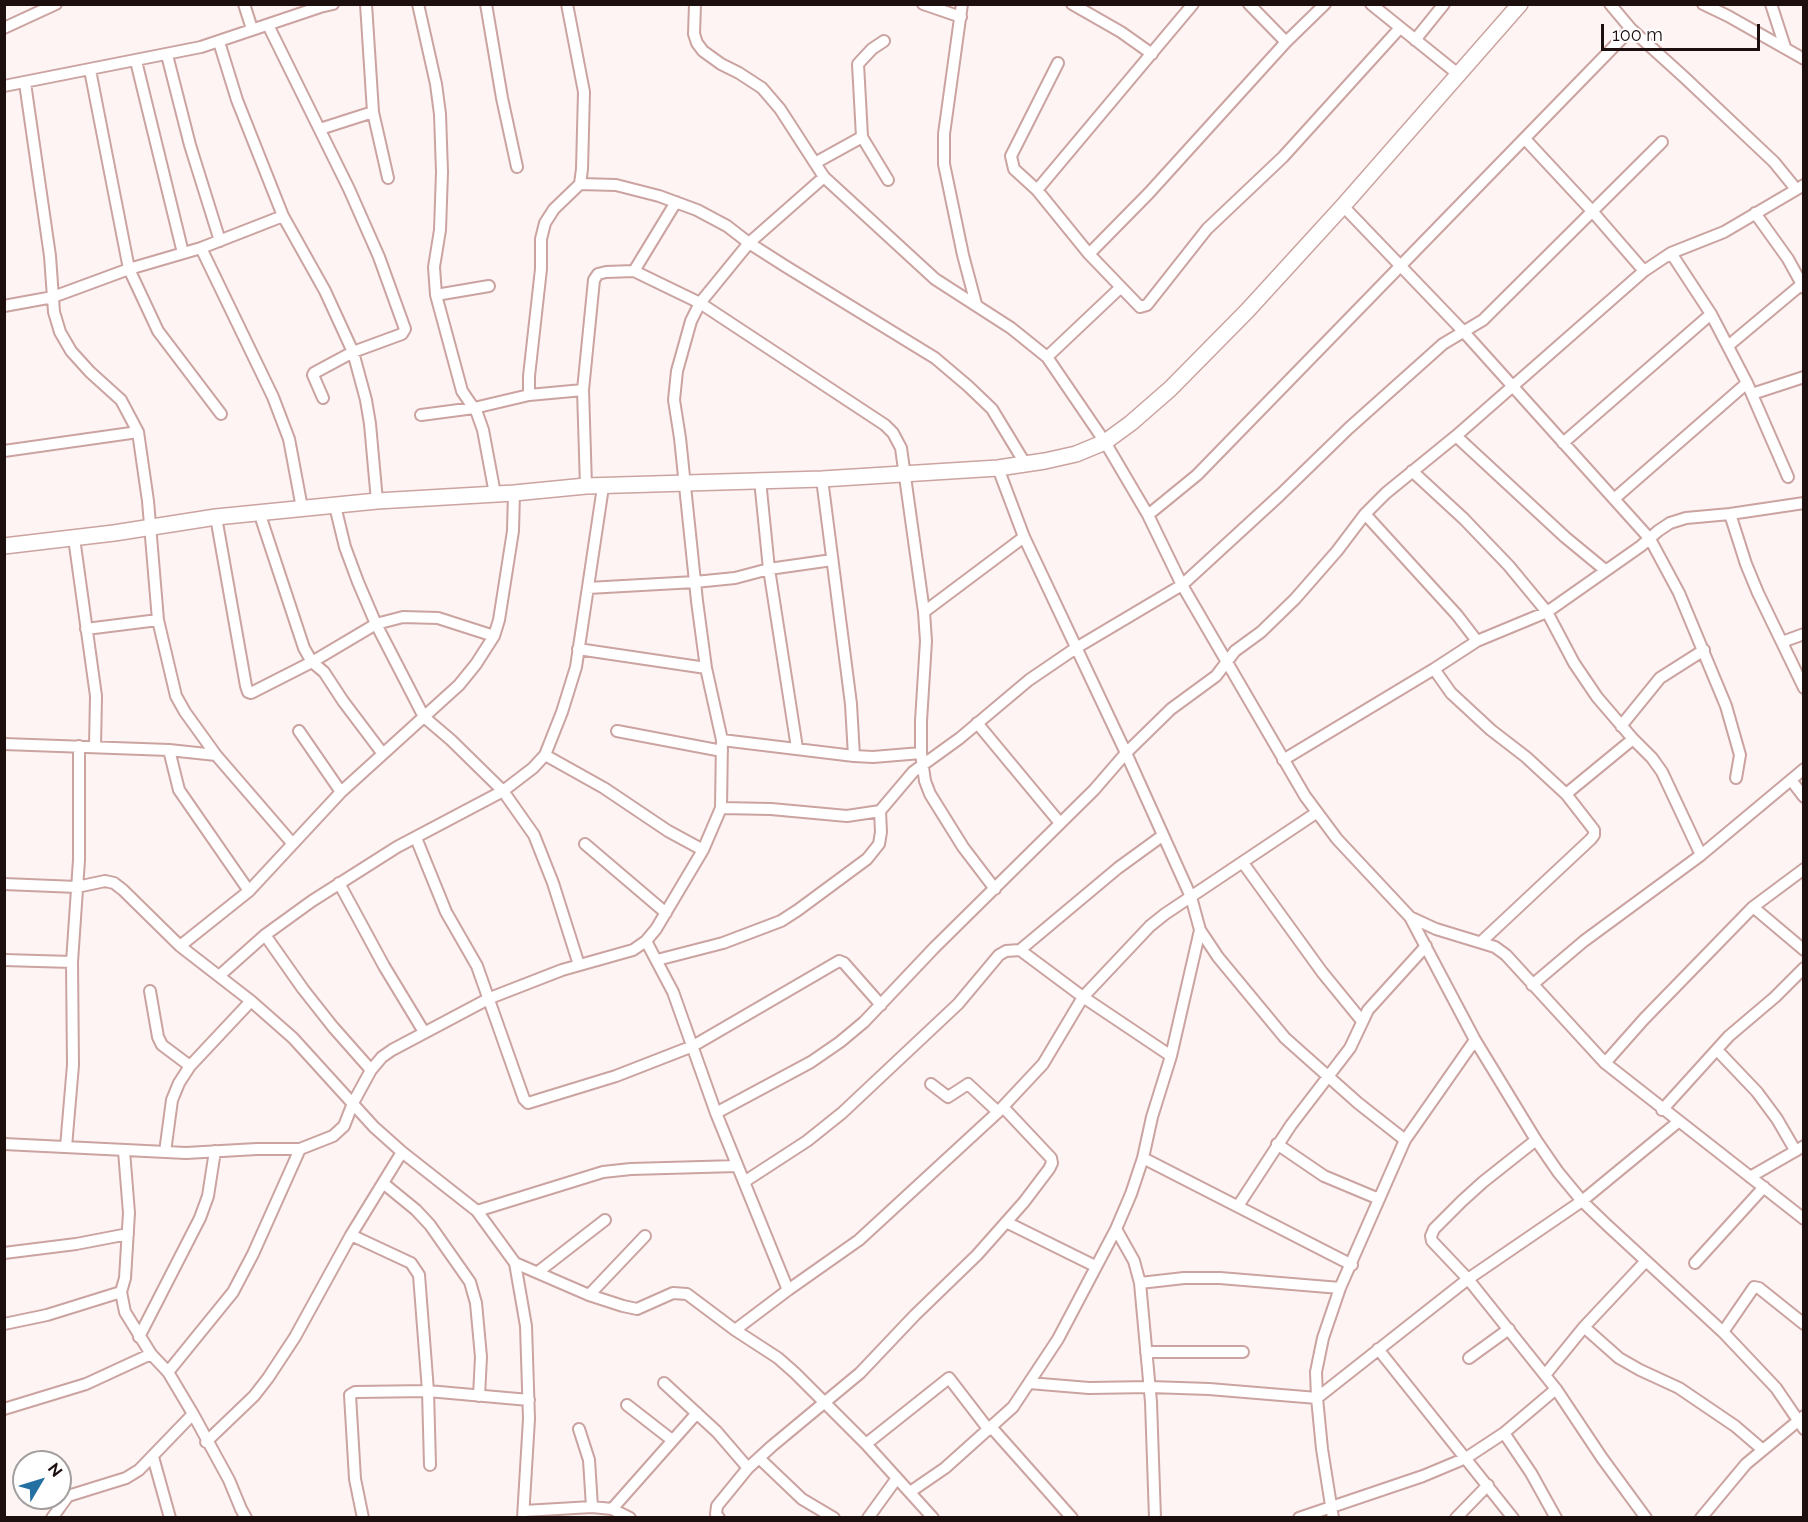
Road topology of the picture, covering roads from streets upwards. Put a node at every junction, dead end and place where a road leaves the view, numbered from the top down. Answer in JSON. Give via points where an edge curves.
{"nodes":[{"id":1,"x":56,"y":4,"type":"edge"},
{"id":2,"x":244,"y":4,"type":"edge"},
{"id":3,"x":333,"y":4,"type":"edge"},
{"id":4,"x":366,"y":4,"type":"edge"},
{"id":5,"x":418,"y":4,"type":"edge"},
{"id":6,"x":486,"y":4,"type":"edge"},
{"id":7,"x":567,"y":4,"type":"edge"},
{"id":8,"x":695,"y":4,"type":"edge"},
{"id":9,"x":923,"y":4,"type":"edge"},
{"id":10,"x":962,"y":4,"type":"edge"},
{"id":11,"x":1072,"y":4,"type":"edge"},
{"id":12,"x":1100,"y":4,"type":"edge"},
{"id":13,"x":1193,"y":4,"type":"edge"},
{"id":14,"x":1249,"y":4,"type":"edge"},
{"id":15,"x":1325,"y":4,"type":"edge"},
{"id":16,"x":1371,"y":4,"type":"edge"},
{"id":17,"x":1443,"y":4,"type":"edge"},
{"id":18,"x":1520,"y":4,"type":"edge"},
{"id":19,"x":1610,"y":4,"type":"edge"},
{"id":20,"x":1703,"y":4,"type":"edge"},
{"id":21,"x":1771,"y":4,"type":"edge"},
{"id":22,"x":320,"y":6,"type":"edge"},
{"id":23,"x":1092,"y":15,"type":"junction"},
{"id":24,"x":961,"y":17,"type":"junction"},
{"id":25,"x":268,"y":25,"type":"junction"},
{"id":26,"x":4,"y":28,"type":"edge"},
{"id":27,"x":1399,"y":28,"type":"junction"},
{"id":28,"x":1630,"y":29,"type":"junction"},
{"id":29,"x":252,"y":30,"type":"junction"},
{"id":30,"x":1415,"y":40,"type":"junction"},
{"id":31,"x":884,"y":41,"type":"dead end"},
{"id":32,"x":219,"y":42,"type":"junction"},
{"id":33,"x":1286,"y":42,"type":"junction"},
{"id":34,"x":1785,"y":47,"type":"junction"},
{"id":35,"x":1152,"y":54,"type":"junction"},
{"id":36,"x":167,"y":55,"type":"junction"},
{"id":37,"x":1803,"y":59,"type":"edge"},
{"id":38,"x":136,"y":61,"type":"junction"},
{"id":39,"x":1058,"y":63,"type":"dead end"},
{"id":40,"x":90,"y":70,"type":"junction"},
{"id":41,"x":1458,"y":74,"type":"junction"},
{"id":42,"x":25,"y":83,"type":"junction"},
{"id":43,"x":4,"y":86,"type":"edge"},
{"id":44,"x":373,"y":112,"type":"junction"},
{"id":45,"x":320,"y":129,"type":"junction"},
{"id":46,"x":862,"y":137,"type":"junction"},
{"id":47,"x":1525,"y":140,"type":"junction"},
{"id":48,"x":1662,"y":142,"type":"dead end"},
{"id":49,"x":815,"y":164,"type":"junction"},
{"id":50,"x":517,"y":167,"type":"dead end"},
{"id":51,"x":824,"y":177,"type":"junction"},
{"id":52,"x":388,"y":178,"type":"dead end"},
{"id":53,"x":888,"y":180,"type":"dead end"},
{"id":54,"x":580,"y":183,"type":"junction"},
{"id":55,"x":1800,"y":187,"type":"edge"},
{"id":56,"x":1036,"y":190,"type":"junction"},
{"id":57,"x":676,"y":202,"type":"junction"},
{"id":58,"x":1343,"y":206,"type":"junction"},
{"id":59,"x":1592,"y":211,"type":"junction"},
{"id":60,"x":1755,"y":213,"type":"junction"},
{"id":61,"x":283,"y":216,"type":"junction"},
{"id":62,"x":220,"y":241,"type":"junction"},
{"id":63,"x":749,"y":243,"type":"junction"},
{"id":64,"x":201,"y":248,"type":"junction"},
{"id":65,"x":183,"y":253,"type":"junction"},
{"id":66,"x":1671,"y":253,"type":"junction"},
{"id":67,"x":1089,"y":254,"type":"junction"},
{"id":68,"x":1401,"y":267,"type":"junction"},
{"id":69,"x":1799,"y":268,"type":"edge"},
{"id":70,"x":129,"y":269,"type":"junction"},
{"id":71,"x":1644,"y":271,"type":"junction"},
{"id":72,"x":634,"y":272,"type":"junction"},
{"id":73,"x":489,"y":286,"type":"dead end"},
{"id":74,"x":1803,"y":286,"type":"edge"},
{"id":75,"x":1120,"y":288,"type":"junction"},
{"id":76,"x":436,"y":295,"type":"junction"},
{"id":77,"x":53,"y":297,"type":"junction"},
{"id":78,"x":700,"y":303,"type":"junction"},
{"id":79,"x":976,"y":304,"type":"junction"},
{"id":80,"x":4,"y":306,"type":"edge"},
{"id":81,"x":1711,"y":314,"type":"junction"},
{"id":82,"x":1463,"y":331,"type":"junction"},
{"id":83,"x":1728,"y":346,"type":"junction"},
{"id":84,"x":353,"y":352,"type":"junction"},
{"id":85,"x":1047,"y":357,"type":"junction"},
{"id":86,"x":1803,"y":377,"type":"edge"},
{"id":87,"x":1747,"y":383,"type":"junction"},
{"id":88,"x":1512,"y":387,"type":"junction"},
{"id":89,"x":583,"y":390,"type":"junction"},
{"id":90,"x":1752,"y":394,"type":"junction"},
{"id":91,"x":529,"y":395,"type":"junction"},
{"id":92,"x":323,"y":398,"type":"dead end"},
{"id":93,"x":474,"y":408,"type":"junction"},
{"id":94,"x":221,"y":414,"type":"dead end"},
{"id":95,"x":421,"y":416,"type":"dead end"},
{"id":96,"x":138,"y":432,"type":"junction"},
{"id":97,"x":1456,"y":436,"type":"junction"},
{"id":98,"x":1105,"y":442,"type":"junction"},
{"id":99,"x":1563,"y":443,"type":"junction"},
{"id":100,"x":4,"y":451,"type":"edge"},
{"id":101,"x":1026,"y":465,"type":"junction"},
{"id":102,"x":998,"y":468,"type":"junction"},
{"id":103,"x":1412,"y":471,"type":"junction"},
{"id":104,"x":905,"y":472,"type":"junction"},
{"id":105,"x":1788,"y":477,"type":"dead end"},
{"id":106,"x":822,"y":478,"type":"junction"},
{"id":107,"x":760,"y":480,"type":"junction"},
{"id":108,"x":685,"y":483,"type":"junction"},
{"id":109,"x":586,"y":486,"type":"junction"},
{"id":110,"x":603,"y":487,"type":"junction"},
{"id":111,"x":514,"y":493,"type":"junction"},
{"id":112,"x":495,"y":494,"type":"junction"},
{"id":113,"x":1614,"y":499,"type":"junction"},
{"id":114,"x":377,"y":501,"type":"junction"},
{"id":115,"x":1803,"y":503,"type":"edge"},
{"id":116,"x":335,"y":506,"type":"junction"},
{"id":117,"x":302,"y":508,"type":"junction"},
{"id":118,"x":259,"y":512,"type":"junction"},
{"id":119,"x":1365,"y":514,"type":"junction"},
{"id":120,"x":1730,"y":514,"type":"junction"},
{"id":121,"x":1148,"y":515,"type":"junction"},
{"id":122,"x":216,"y":517,"type":"junction"},
{"id":123,"x":149,"y":528,"type":"junction"},
{"id":124,"x":1024,"y":537,"type":"junction"},
{"id":125,"x":74,"y":538,"type":"junction"},
{"id":126,"x":1650,"y":539,"type":"junction"},
{"id":127,"x":4,"y":546,"type":"edge"},
{"id":128,"x":832,"y":560,"type":"junction"},
{"id":129,"x":770,"y":569,"type":"junction"},
{"id":130,"x":1605,"y":570,"type":"junction"},
{"id":131,"x":695,"y":582,"type":"junction"},
{"id":132,"x":1182,"y":585,"type":"junction"},
{"id":133,"x":588,"y":588,"type":"junction"},
{"id":134,"x":924,"y":612,"type":"junction"},
{"id":135,"x":1547,"y":612,"type":"junction"},
{"id":136,"x":158,"y":620,"type":"junction"},
{"id":137,"x":376,"y":624,"type":"junction"},
{"id":138,"x":86,"y":629,"type":"junction"},
{"id":139,"x":1803,"y":634,"type":"edge"},
{"id":140,"x":494,"y":636,"type":"junction"},
{"id":141,"x":1477,"y":641,"type":"junction"},
{"id":142,"x":1782,"y":642,"type":"junction"},
{"id":143,"x":1076,"y":648,"type":"junction"},
{"id":144,"x":578,"y":649,"type":"junction"},
{"id":145,"x":1704,"y":650,"type":"junction"},
{"id":146,"x":312,"y":662,"type":"junction"},
{"id":147,"x":1227,"y":662,"type":"junction"},
{"id":148,"x":706,"y":668,"type":"junction"},
{"id":149,"x":1434,"y":669,"type":"junction"},
{"id":150,"x":1803,"y":688,"type":"edge"},
{"id":151,"x":424,"y":717,"type":"junction"},
{"id":152,"x":977,"y":723,"type":"junction"},
{"id":153,"x":1621,"y":726,"type":"junction"},
{"id":154,"x":298,"y":731,"type":"dead end"},
{"id":155,"x":616,"y":731,"type":"dead end"},
{"id":156,"x":1633,"y":739,"type":"junction"},
{"id":157,"x":722,"y":740,"type":"junction"},
{"id":158,"x":4,"y":744,"type":"edge"},
{"id":159,"x":79,"y":746,"type":"junction"},
{"id":160,"x":95,"y":747,"type":"junction"},
{"id":161,"x":797,"y":748,"type":"junction"},
{"id":162,"x":169,"y":750,"type":"junction"},
{"id":163,"x":722,"y":752,"type":"junction"},
{"id":164,"x":921,"y":753,"type":"junction"},
{"id":165,"x":1126,"y":753,"type":"junction"},
{"id":166,"x":216,"y":754,"type":"junction"},
{"id":167,"x":383,"y":754,"type":"junction"},
{"id":168,"x":545,"y":755,"type":"junction"},
{"id":169,"x":854,"y":756,"type":"junction"},
{"id":170,"x":1283,"y":760,"type":"junction"},
{"id":171,"x":922,"y":765,"type":"junction"},
{"id":172,"x":1803,"y":769,"type":"edge"},
{"id":173,"x":1736,"y":778,"type":"dead end"},
{"id":174,"x":1791,"y":780,"type":"junction"},
{"id":175,"x":503,"y":791,"type":"junction"},
{"id":176,"x":341,"y":792,"type":"junction"},
{"id":177,"x":1566,"y":794,"type":"junction"},
{"id":178,"x":1803,"y":797,"type":"edge"},
{"id":179,"x":721,"y":808,"type":"junction"},
{"id":180,"x":880,"y":811,"type":"junction"},
{"id":181,"x":1317,"y":813,"type":"junction"},
{"id":182,"x":1060,"y":824,"type":"junction"},
{"id":183,"x":1162,"y":836,"type":"junction"},
{"id":184,"x":416,"y":838,"type":"junction"},
{"id":185,"x":292,"y":843,"type":"junction"},
{"id":186,"x":585,"y":844,"type":"dead end"},
{"id":187,"x":703,"y":850,"type":"junction"},
{"id":188,"x":1701,"y":855,"type":"junction"},
{"id":189,"x":1243,"y":863,"type":"junction"},
{"id":190,"x":1803,"y":869,"type":"edge"},
{"id":191,"x":339,"y":883,"type":"junction"},
{"id":192,"x":4,"y":884,"type":"edge"},
{"id":193,"x":77,"y":887,"type":"junction"},
{"id":194,"x":995,"y":889,"type":"junction"},
{"id":195,"x":249,"y":891,"type":"junction"},
{"id":196,"x":1191,"y":897,"type":"junction"},
{"id":197,"x":1753,"y":907,"type":"junction"},
{"id":198,"x":666,"y":912,"type":"junction"},
{"id":199,"x":1410,"y":916,"type":"junction"},
{"id":200,"x":1200,"y":930,"type":"junction"},
{"id":201,"x":265,"y":935,"type":"junction"},
{"id":202,"x":646,"y":941,"type":"junction"},
{"id":203,"x":1481,"y":942,"type":"junction"},
{"id":204,"x":180,"y":946,"type":"junction"},
{"id":205,"x":1426,"y":946,"type":"junction"},
{"id":206,"x":1020,"y":950,"type":"junction"},
{"id":207,"x":1803,"y":950,"type":"edge"},
{"id":208,"x":4,"y":960,"type":"edge"},
{"id":209,"x":657,"y":960,"type":"junction"},
{"id":210,"x":72,"y":962,"type":"junction"},
{"id":211,"x":579,"y":965,"type":"junction"},
{"id":212,"x":1803,"y":968,"type":"edge"},
{"id":213,"x":219,"y":976,"type":"junction"},
{"id":214,"x":1532,"y":985,"type":"junction"},
{"id":215,"x":150,"y":991,"type":"dead end"},
{"id":216,"x":1083,"y":997,"type":"junction"},
{"id":217,"x":490,"y":998,"type":"junction"},
{"id":218,"x":251,"y":1001,"type":"junction"},
{"id":219,"x":881,"y":1005,"type":"junction"},
{"id":220,"x":1362,"y":1021,"type":"junction"},
{"id":221,"x":424,"y":1032,"type":"junction"},
{"id":222,"x":1475,"y":1040,"type":"junction"},
{"id":223,"x":693,"y":1046,"type":"junction"},
{"id":224,"x":1717,"y":1050,"type":"junction"},
{"id":225,"x":1171,"y":1056,"type":"junction"},
{"id":226,"x":1605,"y":1063,"type":"junction"},
{"id":227,"x":190,"y":1066,"type":"junction"},
{"id":228,"x":370,"y":1070,"type":"junction"},
{"id":229,"x":1328,"y":1077,"type":"junction"},
{"id":230,"x":931,"y":1084,"type":"dead end"},
{"id":231,"x":353,"y":1103,"type":"junction"},
{"id":232,"x":1001,"y":1110,"type":"junction"},
{"id":233,"x":1662,"y":1110,"type":"junction"},
{"id":234,"x":716,"y":1113,"type":"junction"},
{"id":235,"x":1678,"y":1122,"type":"junction"},
{"id":236,"x":1405,"y":1140,"type":"junction"},
{"id":237,"x":1536,"y":1140,"type":"junction"},
{"id":238,"x":4,"y":1144,"type":"edge"},
{"id":239,"x":1277,"y":1144,"type":"junction"},
{"id":240,"x":66,"y":1147,"type":"junction"},
{"id":241,"x":1799,"y":1148,"type":"edge"},
{"id":242,"x":300,"y":1149,"type":"junction"},
{"id":243,"x":124,"y":1151,"type":"junction"},
{"id":244,"x":215,"y":1151,"type":"junction"},
{"id":245,"x":165,"y":1152,"type":"junction"},
{"id":246,"x":402,"y":1152,"type":"junction"},
{"id":247,"x":1143,"y":1158,"type":"junction"},
{"id":248,"x":737,"y":1166,"type":"junction"},
{"id":249,"x":1750,"y":1177,"type":"junction"},
{"id":250,"x":744,"y":1182,"type":"junction"},
{"id":251,"x":382,"y":1183,"type":"junction"},
{"id":252,"x":1764,"y":1187,"type":"junction"},
{"id":253,"x":1378,"y":1199,"type":"junction"},
{"id":254,"x":1582,"y":1201,"type":"junction"},
{"id":255,"x":1238,"y":1206,"type":"junction"},
{"id":256,"x":477,"y":1211,"type":"junction"},
{"id":257,"x":1803,"y":1219,"type":"edge"},
{"id":258,"x":605,"y":1220,"type":"dead end"},
{"id":259,"x":1006,"y":1222,"type":"junction"},
{"id":260,"x":1116,"y":1229,"type":"junction"},
{"id":261,"x":128,"y":1234,"type":"junction"},
{"id":262,"x":351,"y":1235,"type":"junction"},
{"id":263,"x":645,"y":1236,"type":"dead end"},
{"id":264,"x":4,"y":1253,"type":"edge"},
{"id":265,"x":1645,"y":1262,"type":"junction"},
{"id":266,"x":515,"y":1263,"type":"junction"},
{"id":267,"x":1695,"y":1263,"type":"dead end"},
{"id":268,"x":1352,"y":1265,"type":"junction"},
{"id":269,"x":1095,"y":1266,"type":"junction"},
{"id":270,"x":538,"y":1272,"type":"junction"},
{"id":271,"x":1468,"y":1279,"type":"junction"},
{"id":272,"x":1140,"y":1283,"type":"junction"},
{"id":273,"x":1340,"y":1288,"type":"junction"},
{"id":274,"x":788,"y":1290,"type":"junction"},
{"id":275,"x":121,"y":1292,"type":"junction"},
{"id":276,"x":590,"y":1294,"type":"junction"},
{"id":277,"x":4,"y":1324,"type":"edge"},
{"id":278,"x":1803,"y":1324,"type":"edge"},
{"id":279,"x":1584,"y":1327,"type":"junction"},
{"id":280,"x":1509,"y":1329,"type":"junction"},
{"id":281,"x":735,"y":1330,"type":"junction"},
{"id":282,"x":1723,"y":1332,"type":"junction"},
{"id":283,"x":139,"y":1337,"type":"junction"},
{"id":284,"x":1378,"y":1349,"type":"junction"},
{"id":285,"x":1146,"y":1352,"type":"junction"},
{"id":286,"x":1243,"y":1352,"type":"dead end"},
{"id":287,"x":151,"y":1354,"type":"junction"},
{"id":288,"x":1469,"y":1358,"type":"dead end"},
{"id":289,"x":168,"y":1372,"type":"junction"},
{"id":290,"x":1545,"y":1375,"type":"junction"},
{"id":291,"x":664,"y":1383,"type":"dead end"},
{"id":292,"x":1029,"y":1383,"type":"junction"},
{"id":293,"x":1150,"y":1387,"type":"junction"},
{"id":294,"x":1556,"y":1389,"type":"junction"},
{"id":295,"x":428,"y":1391,"type":"junction"},
{"id":296,"x":479,"y":1396,"type":"junction"},
{"id":297,"x":1317,"y":1398,"type":"junction"},
{"id":298,"x":529,"y":1400,"type":"junction"},
{"id":299,"x":825,"y":1402,"type":"junction"},
{"id":300,"x":627,"y":1406,"type":"dead end"},
{"id":301,"x":4,"y":1409,"type":"edge"},
{"id":302,"x":697,"y":1413,"type":"junction"},
{"id":303,"x":193,"y":1414,"type":"junction"},
{"id":304,"x":1802,"y":1422,"type":"edge"},
{"id":305,"x":579,"y":1429,"type":"dead end"},
{"id":306,"x":990,"y":1429,"type":"junction"},
{"id":307,"x":1504,"y":1433,"type":"junction"},
{"id":308,"x":672,"y":1440,"type":"junction"},
{"id":309,"x":206,"y":1442,"type":"junction"},
{"id":310,"x":866,"y":1443,"type":"junction"},
{"id":311,"x":1763,"y":1450,"type":"junction"},
{"id":312,"x":153,"y":1456,"type":"junction"},
{"id":313,"x":759,"y":1458,"type":"junction"},
{"id":314,"x":1466,"y":1458,"type":"junction"},
{"id":315,"x":430,"y":1465,"type":"dead end"},
{"id":316,"x":748,"y":1468,"type":"junction"},
{"id":317,"x":897,"y":1478,"type":"junction"},
{"id":318,"x":1488,"y":1485,"type":"junction"},
{"id":319,"x":910,"y":1492,"type":"junction"},
{"id":320,"x":592,"y":1507,"type":"junction"},
{"id":321,"x":612,"y":1509,"type":"junction"},
{"id":322,"x":1332,"y":1512,"type":"edge"},
{"id":323,"x":524,"y":1514,"type":"edge"},
{"id":324,"x":52,"y":1518,"type":"edge"},
{"id":325,"x":170,"y":1518,"type":"edge"},
{"id":326,"x":246,"y":1518,"type":"edge"},
{"id":327,"x":363,"y":1518,"type":"edge"},
{"id":328,"x":630,"y":1518,"type":"edge"},
{"id":329,"x":719,"y":1518,"type":"edge"},
{"id":330,"x":834,"y":1518,"type":"edge"},
{"id":331,"x":868,"y":1518,"type":"edge"},
{"id":332,"x":933,"y":1518,"type":"edge"},
{"id":333,"x":1072,"y":1518,"type":"edge"},
{"id":334,"x":1155,"y":1518,"type":"edge"},
{"id":335,"x":1299,"y":1518,"type":"edge"},
{"id":336,"x":1456,"y":1518,"type":"edge"},
{"id":337,"x":1513,"y":1518,"type":"edge"},
{"id":338,"x":1556,"y":1518,"type":"edge"},
{"id":339,"x":1646,"y":1518,"type":"edge"},
{"id":340,"x":1701,"y":1518,"type":"edge"}],
"edges":[{"from":1,"to":26,"type":"street"},
{"from":2,"to":29,"type":"street"},
{"from":3,"to":22,"type":"street"},
{"from":4,"to":44,"type":"street"},
{"from":5,"to":76,"type":"street","via":[[440,114],[442,172],[434,267]]},
{"from":6,"to":50,"type":"street"},
{"from":7,"to":54,"type":"street","via":[[584,92]]},
{"from":8,"to":49,"type":"street","via":[[694,34],[703,51],[762,88]]},
{"from":9,"to":24,"type":"street"},
{"from":10,"to":24,"type":"street"},
{"from":11,"to":23,"type":"street"},
{"from":12,"to":23,"type":"street"},
{"from":13,"to":35,"type":"street"},
{"from":14,"to":33,"type":"street"},
{"from":15,"to":33,"type":"street"},
{"from":16,"to":27,"type":"street"},
{"from":17,"to":30,"type":"street"},
{"from":18,"to":41,"type":"street"},
{"from":19,"to":28,"type":"street"},
{"from":20,"to":34,"type":"street"},
{"from":21,"to":34,"type":"street"},
{"from":22,"to":25,"type":"street"},
{"from":23,"to":35,"type":"street"},
{"from":24,"to":79,"type":"street","via":[[944,164]]},
{"from":25,"to":29,"type":"street"},
{"from":25,"to":45,"type":"street"},
{"from":27,"to":30,"type":"street"},
{"from":27,"to":75,"type":"street","via":[[1283,157],[1207,229],[1147,305],[1140,307]]},
{"from":28,"to":47,"type":"street"},
{"from":28,"to":55,"type":"street"},
{"from":29,"to":32,"type":"street"},
{"from":30,"to":41,"type":"street"},
{"from":31,"to":46,"type":"street","via":[[858,63]]},
{"from":32,"to":36,"type":"street"},
{"from":32,"to":61,"type":"street","via":[[237,100]]},
{"from":33,"to":67,"type":"street"},
{"from":34,"to":37,"type":"street"},
{"from":35,"to":56,"type":"street"},
{"from":36,"to":38,"type":"street"},
{"from":36,"to":62,"type":"street"},
{"from":38,"to":40,"type":"street"},
{"from":38,"to":65,"type":"street"},
{"from":39,"to":56,"type":"street","via":[[1011,156],[1016,172]]},
{"from":40,"to":42,"type":"street"},
{"from":40,"to":70,"type":"street"},
{"from":41,"to":58,"type":"street"},
{"from":42,"to":43,"type":"street"},
{"from":42,"to":77,"type":"street"},
{"from":44,"to":45,"type":"street"},
{"from":44,"to":52,"type":"street"},
{"from":45,"to":84,"type":"street","via":[[379,257],[405,329],[402,334]]},
{"from":46,"to":49,"type":"street"},
{"from":46,"to":53,"type":"street"},
{"from":47,"to":59,"type":"street"},
{"from":47,"to":68,"type":"street"},
{"from":48,"to":59,"type":"street"},
{"from":49,"to":51,"type":"street"},
{"from":51,"to":63,"type":"street"},
{"from":51,"to":79,"type":"street","via":[[936,279]]},
{"from":54,"to":57,"type":"street","via":[[616,185]]},
{"from":54,"to":91,"type":"street","via":[[554,209],[541,238]]},
{"from":55,"to":60,"type":"street"},
{"from":56,"to":67,"type":"street"},
{"from":57,"to":63,"type":"street","via":[[728,226]]},
{"from":57,"to":72,"type":"street"},
{"from":58,"to":68,"type":"street"},
{"from":58,"to":98,"type":"street","via":[[1170,389]]},
{"from":59,"to":71,"type":"street"},
{"from":59,"to":82,"type":"street","via":[[1482,320]]},
{"from":60,"to":66,"type":"street","via":[[1724,232]]},
{"from":60,"to":69,"type":"street"},
{"from":61,"to":62,"type":"street"},
{"from":61,"to":84,"type":"street","via":[[325,291]]},
{"from":62,"to":64,"type":"street"},
{"from":63,"to":78,"type":"street"},
{"from":63,"to":101,"type":"street","via":[[935,358],[992,409]]},
{"from":64,"to":65,"type":"street"},
{"from":64,"to":117,"type":"street","via":[[273,397],[289,439]]},
{"from":65,"to":70,"type":"street"},
{"from":66,"to":71,"type":"street"},
{"from":66,"to":81,"type":"street"},
{"from":67,"to":75,"type":"street"},
{"from":68,"to":82,"type":"street"},
{"from":68,"to":121,"type":"street","via":[[1197,474]]},
{"from":69,"to":74,"type":"street"},
{"from":70,"to":77,"type":"street"},
{"from":70,"to":94,"type":"street","via":[[158,331]]},
{"from":71,"to":88,"type":"street"},
{"from":72,"to":78,"type":"street"},
{"from":72,"to":89,"type":"street","via":[[606,272],[594,280]]},
{"from":73,"to":76,"type":"street"},
{"from":74,"to":83,"type":"street"},
{"from":75,"to":85,"type":"street"},
{"from":76,"to":93,"type":"street","via":[[462,391]]},
{"from":77,"to":80,"type":"street"},
{"from":77,"to":96,"type":"street","via":[[60,332],[71,351],[121,400]]},
{"from":78,"to":104,"type":"street","via":[[885,425],[901,447]]},
{"from":78,"to":108,"type":"street","via":[[691,321],[674,388]]},
{"from":79,"to":85,"type":"street"},
{"from":81,"to":83,"type":"street"},
{"from":81,"to":99,"type":"street"},
{"from":82,"to":88,"type":"street"},
{"from":82,"to":132,"type":"street","via":[[1392,390]]},
{"from":83,"to":87,"type":"street"},
{"from":84,"to":92,"type":"street","via":[[313,374]]},
{"from":84,"to":114,"type":"street","via":[[370,424]]},
{"from":85,"to":98,"type":"street"},
{"from":86,"to":90,"type":"street"},
{"from":87,"to":90,"type":"street"},
{"from":87,"to":113,"type":"street"},
{"from":88,"to":97,"type":"street"},
{"from":88,"to":99,"type":"street"},
{"from":89,"to":91,"type":"street"},
{"from":89,"to":109,"type":"street"},
{"from":90,"to":105,"type":"street"},
{"from":91,"to":93,"type":"street"},
{"from":93,"to":95,"type":"street"},
{"from":93,"to":112,"type":"street","via":[[483,430]]},
{"from":96,"to":100,"type":"street"},
{"from":96,"to":123,"type":"street"},
{"from":97,"to":103,"type":"street"},
{"from":97,"to":130,"type":"street"},
{"from":98,"to":101,"type":"street","via":[[1076,454]]},
{"from":98,"to":121,"type":"street"},
{"from":99,"to":113,"type":"street"},
{"from":101,"to":102,"type":"street"},
{"from":102,"to":104,"type":"street"},
{"from":102,"to":124,"type":"street"},
{"from":103,"to":119,"type":"street"},
{"from":103,"to":135,"type":"street","via":[[1509,566]]},
{"from":104,"to":106,"type":"street"},
{"from":104,"to":134,"type":"street"},
{"from":106,"to":107,"type":"street"},
{"from":106,"to":128,"type":"street"},
{"from":107,"to":108,"type":"street"},
{"from":107,"to":129,"type":"street"},
{"from":108,"to":110,"type":"street"},
{"from":108,"to":131,"type":"street"},
{"from":109,"to":110,"type":"street"},
{"from":109,"to":111,"type":"street"},
{"from":110,"to":133,"type":"street"},
{"from":111,"to":112,"type":"street"},
{"from":111,"to":140,"type":"street","via":[[510,554]]},
{"from":112,"to":114,"type":"street"},
{"from":113,"to":126,"type":"street"},
{"from":114,"to":116,"type":"street"},
{"from":115,"to":120,"type":"street"},
{"from":116,"to":117,"type":"street"},
{"from":116,"to":137,"type":"street","via":[[345,548]]},
{"from":117,"to":118,"type":"street"},
{"from":118,"to":122,"type":"street"},
{"from":118,"to":146,"type":"street","via":[[298,632]]},
{"from":119,"to":141,"type":"street"},
{"from":119,"to":147,"type":"street","via":[[1295,599]]},
{"from":120,"to":126,"type":"street","via":[[1670,523]]},
{"from":120,"to":142,"type":"street","via":[[1758,593]]},
{"from":121,"to":132,"type":"street"},
{"from":122,"to":123,"type":"street"},
{"from":122,"to":146,"type":"street","via":[[248,692]]},
{"from":123,"to":125,"type":"street"},
{"from":123,"to":136,"type":"street"},
{"from":124,"to":134,"type":"street"},
{"from":124,"to":143,"type":"street"},
{"from":125,"to":127,"type":"street"},
{"from":125,"to":138,"type":"street"},
{"from":126,"to":130,"type":"street"},
{"from":126,"to":145,"type":"street"},
{"from":128,"to":129,"type":"street"},
{"from":128,"to":169,"type":"street"},
{"from":129,"to":131,"type":"street"},
{"from":129,"to":161,"type":"street"},
{"from":130,"to":135,"type":"street"},
{"from":131,"to":133,"type":"street"},
{"from":131,"to":148,"type":"street"},
{"from":132,"to":143,"type":"street"},
{"from":132,"to":147,"type":"street"},
{"from":133,"to":144,"type":"street"},
{"from":134,"to":164,"type":"street"},
{"from":135,"to":141,"type":"street"},
{"from":135,"to":153,"type":"street","via":[[1574,663]]},
{"from":136,"to":138,"type":"street"},
{"from":136,"to":166,"type":"street","via":[[176,696]]},
{"from":137,"to":140,"type":"street","via":[[421,616]]},
{"from":137,"to":146,"type":"street"},
{"from":137,"to":151,"type":"street"},
{"from":138,"to":160,"type":"street","via":[[96,696]]},
{"from":139,"to":142,"type":"street"},
{"from":140,"to":151,"type":"street","via":[[459,685]]},
{"from":141,"to":149,"type":"street"},
{"from":142,"to":150,"type":"street"},
{"from":143,"to":152,"type":"street","via":[[1020,686]]},
{"from":143,"to":165,"type":"street"},
{"from":144,"to":148,"type":"street"},
{"from":144,"to":168,"type":"street","via":[[562,712]]},
{"from":145,"to":153,"type":"street","via":[[1659,678]]},
{"from":145,"to":173,"type":"street","via":[[1740,755]]},
{"from":146,"to":167,"type":"street","via":[[324,672]]},
{"from":147,"to":165,"type":"street","via":[[1216,676],[1171,709]]},
{"from":147,"to":170,"type":"street"},
{"from":148,"to":157,"type":"street"},
{"from":149,"to":170,"type":"street"},
{"from":149,"to":177,"type":"street","via":[[1451,693]]},
{"from":151,"to":167,"type":"street"},
{"from":151,"to":175,"type":"street"},
{"from":152,"to":171,"type":"street"},
{"from":152,"to":182,"type":"street"},
{"from":153,"to":156,"type":"street"},
{"from":154,"to":176,"type":"street"},
{"from":155,"to":163,"type":"street"},
{"from":156,"to":177,"type":"street"},
{"from":156,"to":188,"type":"street","via":[[1662,772]]},
{"from":157,"to":161,"type":"street"},
{"from":157,"to":163,"type":"street"},
{"from":158,"to":159,"type":"street"},
{"from":159,"to":160,"type":"street"},
{"from":159,"to":193,"type":"street"},
{"from":160,"to":162,"type":"street"},
{"from":161,"to":169,"type":"street"},
{"from":162,"to":166,"type":"street"},
{"from":162,"to":195,"type":"street","via":[[179,789]]},
{"from":163,"to":179,"type":"street"},
{"from":164,"to":169,"type":"street"},
{"from":164,"to":171,"type":"street"},
{"from":165,"to":182,"type":"street"},
{"from":165,"to":183,"type":"street"},
{"from":166,"to":185,"type":"street"},
{"from":167,"to":176,"type":"street"},
{"from":168,"to":175,"type":"street"},
{"from":168,"to":187,"type":"street"},
{"from":170,"to":181,"type":"street"},
{"from":171,"to":180,"type":"street"},
{"from":171,"to":194,"type":"street","via":[[930,794],[941,814]]},
{"from":172,"to":174,"type":"street"},
{"from":174,"to":178,"type":"street"},
{"from":174,"to":188,"type":"street"},
{"from":175,"to":184,"type":"street"},
{"from":175,"to":211,"type":"street","via":[[542,853]]},
{"from":176,"to":185,"type":"street"},
{"from":177,"to":203,"type":"street","via":[[1594,835]]},
{"from":179,"to":180,"type":"street","via":[[847,816]]},
{"from":179,"to":187,"type":"street"},
{"from":180,"to":209,"type":"street","via":[[879,844],[867,859],[798,910],[781,921],[723,943]]},
{"from":181,"to":189,"type":"street"},
{"from":181,"to":199,"type":"street"},
{"from":182,"to":194,"type":"street"},
{"from":183,"to":196,"type":"street"},
{"from":183,"to":206,"type":"street"},
{"from":184,"to":191,"type":"street"},
{"from":184,"to":217,"type":"street","via":[[446,912],[477,966]]},
{"from":185,"to":195,"type":"street"},
{"from":186,"to":198,"type":"street"},
{"from":187,"to":198,"type":"street"},
{"from":188,"to":214,"type":"street","via":[[1584,941]]},
{"from":189,"to":196,"type":"street"},
{"from":189,"to":220,"type":"street"},
{"from":190,"to":197,"type":"street"},
{"from":191,"to":201,"type":"street"},
{"from":191,"to":221,"type":"street"},
{"from":192,"to":193,"type":"street"},
{"from":193,"to":204,"type":"street","via":[[114,883]]},
{"from":193,"to":210,"type":"street"},
{"from":194,"to":219,"type":"street"},
{"from":195,"to":204,"type":"street"},
{"from":196,"to":200,"type":"street"},
{"from":196,"to":216,"type":"street","via":[[1150,926]]},
{"from":197,"to":207,"type":"street"},
{"from":197,"to":226,"type":"street"},
{"from":198,"to":202,"type":"street"},
{"from":199,"to":203,"type":"street","via":[[1436,929]]},
{"from":199,"to":205,"type":"street"},
{"from":200,"to":225,"type":"street"},
{"from":200,"to":229,"type":"street","via":[[1286,1038]]},
{"from":201,"to":213,"type":"street"},
{"from":201,"to":228,"type":"street","via":[[327,1020]]},
{"from":202,"to":209,"type":"street"},
{"from":202,"to":211,"type":"street","via":[[633,950]]},
{"from":203,"to":214,"type":"street","via":[[1506,955]]},
{"from":204,"to":213,"type":"street"},
{"from":205,"to":220,"type":"street"},
{"from":205,"to":222,"type":"street"},
{"from":206,"to":216,"type":"street"},
{"from":206,"to":250,"type":"street","via":[[999,955],[958,1004],[842,1113]]},
{"from":208,"to":210,"type":"street"},
{"from":209,"to":223,"type":"street"},
{"from":210,"to":240,"type":"street","via":[[73,1065]]},
{"from":211,"to":217,"type":"street"},
{"from":212,"to":224,"type":"street"},
{"from":213,"to":218,"type":"street"},
{"from":214,"to":226,"type":"street"},
{"from":215,"to":227,"type":"street","via":[[162,1045]]},
{"from":216,"to":225,"type":"street"},
{"from":216,"to":232,"type":"street","via":[[1043,1064]]},
{"from":217,"to":221,"type":"street"},
{"from":217,"to":223,"type":"street","via":[[528,1103],[616,1076]]},
{"from":218,"to":227,"type":"street"},
{"from":218,"to":231,"type":"street","via":[[293,1038]]},
{"from":219,"to":223,"type":"street","via":[[839,961]]},
{"from":219,"to":234,"type":"street","via":[[811,1062]]},
{"from":220,"to":229,"type":"street","via":[[1350,1048]]},
{"from":221,"to":228,"type":"street","via":[[382,1057]]},
{"from":222,"to":236,"type":"street"},
{"from":222,"to":237,"type":"street"},
{"from":223,"to":234,"type":"street"},
{"from":224,"to":233,"type":"street"},
{"from":224,"to":241,"type":"street","via":[[1757,1092]]},
{"from":225,"to":247,"type":"street"},
{"from":226,"to":233,"type":"street"},
{"from":227,"to":245,"type":"street","via":[[172,1100]]},
{"from":228,"to":231,"type":"street"},
{"from":229,"to":236,"type":"street"},
{"from":229,"to":239,"type":"street"},
{"from":230,"to":232,"type":"street","via":[[948,1097],[968,1083]]},
{"from":231,"to":242,"type":"street","via":[[344,1126],[333,1136]]},
{"from":231,"to":246,"type":"street"},
{"from":232,"to":259,"type":"street","via":[[1044,1150],[1052,1163]]},
{"from":232,"to":274,"type":"street","via":[[860,1240]]},
{"from":233,"to":235,"type":"street"},
{"from":234,"to":248,"type":"street"},
{"from":235,"to":249,"type":"street"},
{"from":235,"to":254,"type":"street"},
{"from":236,"to":253,"type":"street"},
{"from":237,"to":254,"type":"street"},
{"from":237,"to":271,"type":"street","via":[[1483,1182],[1434,1229],[1432,1241]]},
{"from":238,"to":240,"type":"street"},
{"from":239,"to":253,"type":"street","via":[[1324,1176]]},
{"from":239,"to":255,"type":"street"},
{"from":240,"to":243,"type":"street"},
{"from":241,"to":249,"type":"street"},
{"from":242,"to":244,"type":"street"},
{"from":242,"to":289,"type":"street","via":[[233,1292]]},
{"from":243,"to":245,"type":"street"},
{"from":243,"to":261,"type":"street"},
{"from":244,"to":245,"type":"street"},
{"from":244,"to":283,"type":"street","via":[[208,1196],[200,1218]]},
{"from":246,"to":251,"type":"street"},
{"from":246,"to":256,"type":"street"},
{"from":247,"to":255,"type":"street"},
{"from":247,"to":260,"type":"street"},
{"from":248,"to":250,"type":"street"},
{"from":248,"to":256,"type":"street","via":[[603,1172]]},
{"from":249,"to":252,"type":"street"},
{"from":250,"to":274,"type":"street"},
{"from":251,"to":262,"type":"street"},
{"from":251,"to":296,"type":"street","via":[[416,1210],[470,1282],[481,1358]]},
{"from":252,"to":257,"type":"street"},
{"from":252,"to":267,"type":"street"},
{"from":253,"to":268,"type":"street"},
{"from":254,"to":265,"type":"street"},
{"from":254,"to":271,"type":"street"},
{"from":255,"to":268,"type":"street"},
{"from":256,"to":266,"type":"street"},
{"from":258,"to":270,"type":"street"},
{"from":259,"to":269,"type":"street"},
{"from":259,"to":299,"type":"street","via":[[860,1373]]},
{"from":260,"to":269,"type":"street"},
{"from":260,"to":272,"type":"street","via":[[1134,1261]]},
{"from":261,"to":264,"type":"street"},
{"from":261,"to":275,"type":"street"},
{"from":262,"to":295,"type":"street","via":[[416,1269]]},
{"from":262,"to":309,"type":"street","via":[[268,1378]]},
{"from":263,"to":276,"type":"street"},
{"from":265,"to":279,"type":"street"},
{"from":265,"to":282,"type":"street"},
{"from":266,"to":270,"type":"street"},
{"from":266,"to":298,"type":"street","via":[[526,1326]]},
{"from":268,"to":273,"type":"street"},
{"from":269,"to":292,"type":"street","via":[[1058,1339]]},
{"from":270,"to":276,"type":"street"},
{"from":271,"to":280,"type":"street"},
{"from":271,"to":284,"type":"street"},
{"from":272,"to":273,"type":"street","via":[[1220,1278]]},
{"from":272,"to":285,"type":"street"},
{"from":273,"to":297,"type":"street","via":[[1318,1361]]},
{"from":274,"to":281,"type":"street"},
{"from":275,"to":277,"type":"street"},
{"from":275,"to":283,"type":"street","via":[[125,1312]]},
{"from":276,"to":281,"type":"street","via":[[637,1309],[681,1292]]},
{"from":278,"to":282,"type":"street","via":[[1754,1287]]},
{"from":279,"to":290,"type":"street"},
{"from":279,"to":311,"type":"street","via":[[1619,1358],[1679,1388]]},
{"from":280,"to":288,"type":"street"},
{"from":280,"to":290,"type":"street"},
{"from":281,"to":299,"type":"street","via":[[778,1358]]},
{"from":282,"to":304,"type":"street"},
{"from":283,"to":287,"type":"street"},
{"from":284,"to":297,"type":"street"},
{"from":284,"to":314,"type":"street"},
{"from":285,"to":286,"type":"street"},
{"from":285,"to":293,"type":"street"},
{"from":287,"to":289,"type":"street"},
{"from":287,"to":301,"type":"street","via":[[86,1384]]},
{"from":289,"to":303,"type":"street"},
{"from":290,"to":294,"type":"street"},
{"from":291,"to":302,"type":"street"},
{"from":292,"to":293,"type":"street","via":[[1089,1388]]},
{"from":292,"to":306,"type":"street","via":[[1013,1407]]},
{"from":293,"to":297,"type":"street"},
{"from":293,"to":334,"type":"street"},
{"from":294,"to":307,"type":"street"},
{"from":294,"to":339,"type":"street"},
{"from":295,"to":296,"type":"street"},
{"from":295,"to":315,"type":"street"},
{"from":295,"to":327,"type":"street","via":[[350,1395],[355,1479]]},
{"from":296,"to":298,"type":"street"},
{"from":297,"to":322,"type":"street"},
{"from":298,"to":323,"type":"street"},
{"from":299,"to":310,"type":"street"},
{"from":299,"to":313,"type":"street"},
{"from":300,"to":308,"type":"street"},
{"from":302,"to":308,"type":"street"},
{"from":302,"to":316,"type":"street"},
{"from":303,"to":309,"type":"street"},
{"from":303,"to":312,"type":"street"},
{"from":304,"to":311,"type":"street"},
{"from":305,"to":320,"type":"street","via":[[589,1461]]},
{"from":306,"to":310,"type":"street","via":[[949,1378]]},
{"from":306,"to":319,"type":"street"},
{"from":306,"to":333,"type":"street"},
{"from":307,"to":314,"type":"street"},
{"from":307,"to":338,"type":"street"},
{"from":308,"to":321,"type":"street"},
{"from":309,"to":326,"type":"street"},
{"from":310,"to":317,"type":"street"},
{"from":311,"to":340,"type":"street","via":[[1736,1475]]},
{"from":312,"to":324,"type":"street","via":[[126,1478],[68,1496]]},
{"from":312,"to":325,"type":"street"},
{"from":313,"to":316,"type":"street"},
{"from":313,"to":330,"type":"street","via":[[802,1499]]},
{"from":314,"to":318,"type":"street"},
{"from":314,"to":322,"type":"street"},
{"from":316,"to":329,"type":"street","via":[[715,1509]]},
{"from":317,"to":319,"type":"street"},
{"from":317,"to":331,"type":"street"},
{"from":318,"to":336,"type":"street"},
{"from":318,"to":337,"type":"street"},
{"from":319,"to":332,"type":"street"},
{"from":320,"to":321,"type":"street"},
{"from":320,"to":323,"type":"street"},
{"from":321,"to":328,"type":"street"},
{"from":322,"to":335,"type":"street"}]}
